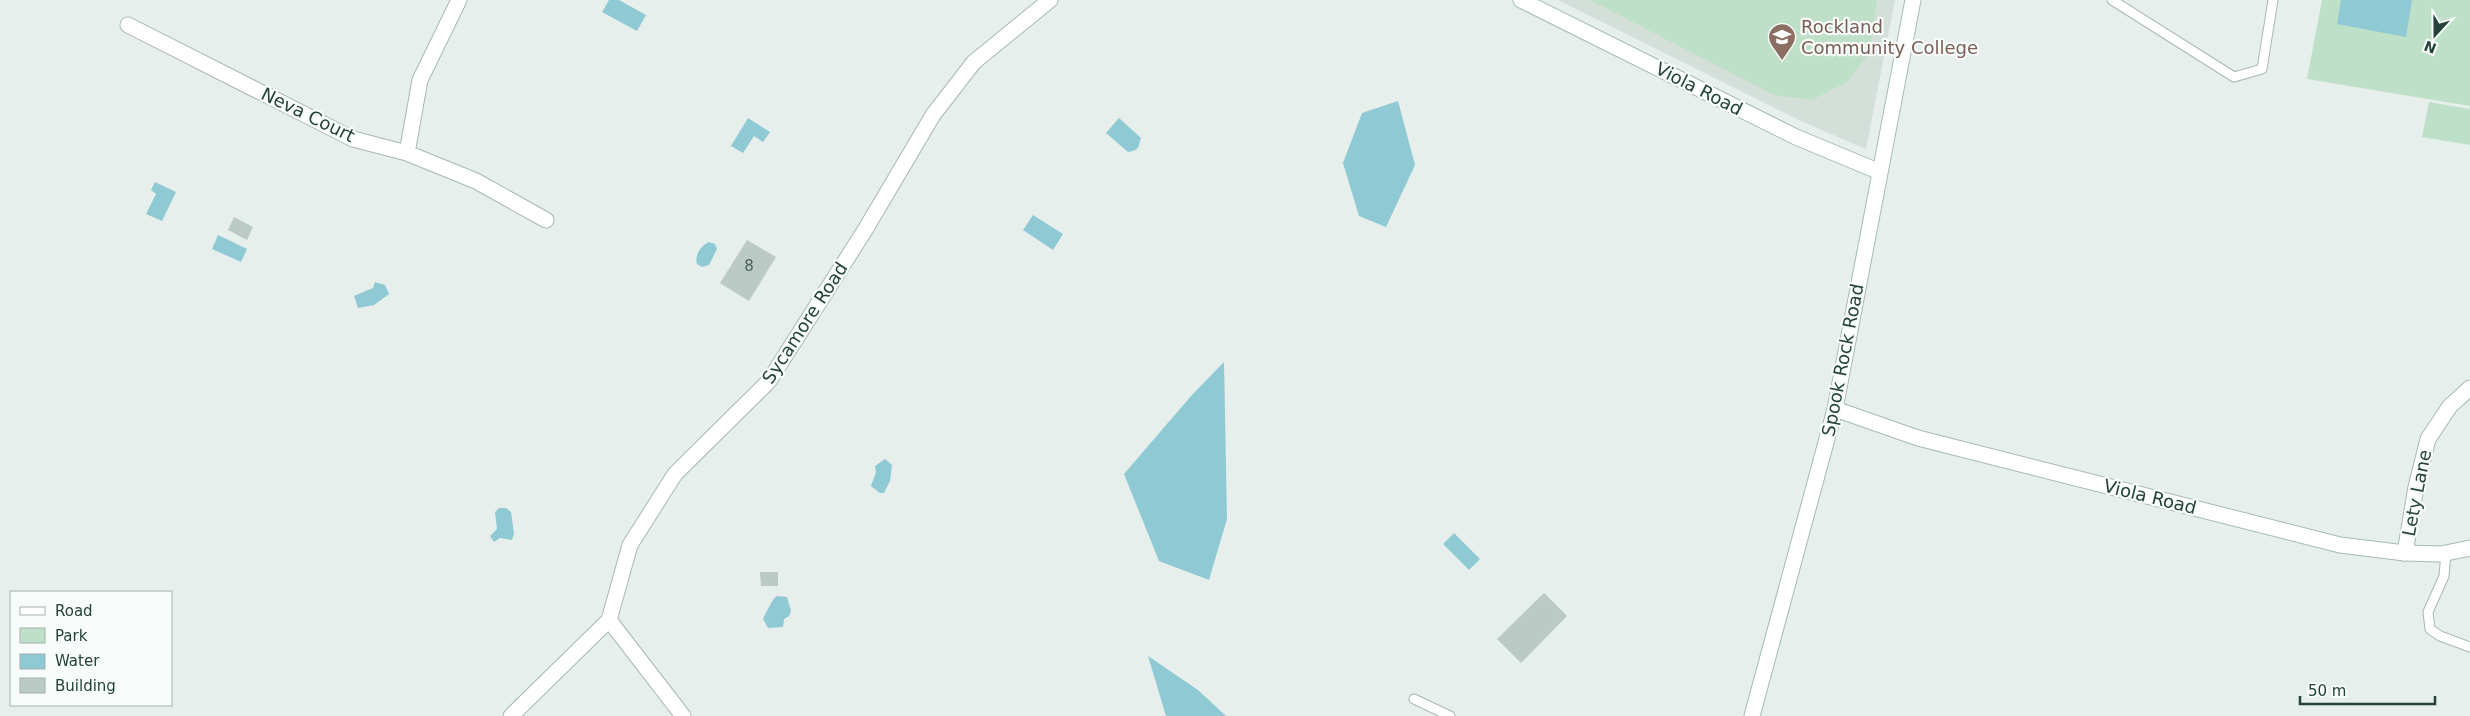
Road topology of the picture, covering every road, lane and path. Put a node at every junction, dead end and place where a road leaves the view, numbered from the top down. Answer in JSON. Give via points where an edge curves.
{"nodes":[{"id":1,"x":459,"y":0,"type":"edge"},
{"id":2,"x":1050,"y":0,"type":"edge"},
{"id":3,"x":1521,"y":0,"type":"edge"},
{"id":4,"x":1913,"y":0,"type":"edge"},
{"id":5,"x":2112,"y":0,"type":"edge"},
{"id":6,"x":2273,"y":0,"type":"edge"},
{"id":7,"x":128,"y":25,"type":"dead end"},
{"id":8,"x":407,"y":152,"type":"junction"},
{"id":9,"x":1880,"y":172,"type":"junction"},
{"id":10,"x":546,"y":220,"type":"dead end"},
{"id":11,"x":2470,"y":388,"type":"edge"},
{"id":12,"x":1836,"y":409,"type":"junction"},
{"id":13,"x":2470,"y":548,"type":"edge"},
{"id":14,"x":2405,"y":553,"type":"junction"},
{"id":15,"x":2446,"y":553,"type":"junction"},
{"id":16,"x":609,"y":620,"type":"junction"},
{"id":17,"x":2470,"y":647,"type":"edge"},
{"id":18,"x":1414,"y":699,"type":"dead end"},
{"id":19,"x":510,"y":716,"type":"edge"},
{"id":20,"x":683,"y":716,"type":"edge"},
{"id":21,"x":1450,"y":716,"type":"edge"},
{"id":22,"x":1752,"y":716,"type":"edge"}],
"edges":[{"from":1,"to":8,"type":"street","via":[[420,80]]},
{"from":2,"to":16,"type":"street","name":"Sycamore Road","via":[[974,62],[933,115],[866,230],[769,381],[675,474],[630,545]]},
{"from":3,"to":9,"type":"street","name":"Viola Road","via":[[1796,137]]},
{"from":4,"to":9,"type":"street","name":"Spook Rock Road"},
{"from":5,"to":6,"type":"lane","via":[[2234,77],[2262,69]]},
{"from":7,"to":8,"type":"street","name":"Neva Court","via":[[353,139]]},
{"from":8,"to":10,"type":"street","name":"Neva Court","via":[[476,181]]},
{"from":9,"to":12,"type":"street","name":"Spook Rock Road"},
{"from":11,"to":14,"type":"street","name":"Lety Lane","via":[[2450,406],[2428,439]]},
{"from":12,"to":14,"type":"street","name":"Viola Road","via":[[1918,438],[2330,542]]},
{"from":12,"to":22,"type":"street","name":"Spook Rock Road"},
{"from":13,"to":15,"type":"street","name":"Viola Road"},
{"from":14,"to":15,"type":"street","name":"Viola Road"},
{"from":15,"to":17,"type":"lane","via":[[2444,576],[2428,612],[2430,629]]},
{"from":16,"to":19,"type":"street"},
{"from":16,"to":20,"type":"street"},
{"from":18,"to":21,"type":"lane"}]}
